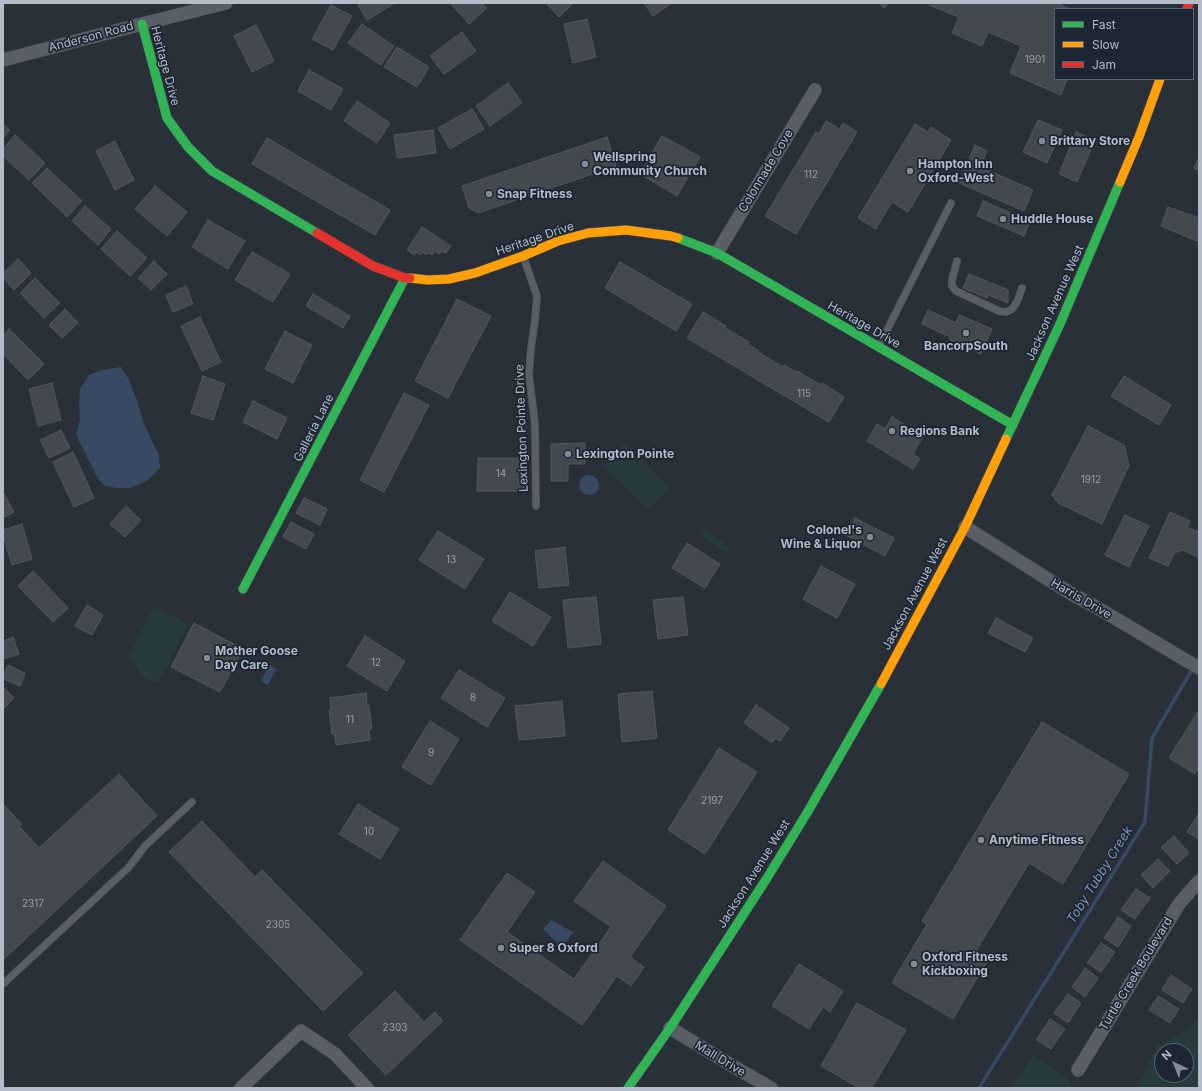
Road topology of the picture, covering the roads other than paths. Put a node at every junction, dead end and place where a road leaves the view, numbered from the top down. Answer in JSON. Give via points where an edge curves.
{"nodes":[{"id":1,"x":226,"y":3,"type":"edge"},
{"id":2,"x":142,"y":24,"type":"junction"},
{"id":3,"x":3,"y":60,"type":"edge"},
{"id":4,"x":1160,"y":80,"type":"edge"},
{"id":5,"x":816,"y":90,"type":"dead end"},
{"id":6,"x":951,"y":203,"type":"dead end"},
{"id":7,"x":717,"y":253,"type":"junction"},
{"id":8,"x":523,"y":256,"type":"junction"},
{"id":9,"x":957,"y":261,"type":"dead end"},
{"id":10,"x":405,"y":278,"type":"junction"},
{"id":11,"x":1022,"y":288,"type":"dead end"},
{"id":12,"x":878,"y":348,"type":"junction"},
{"id":13,"x":1013,"y":425,"type":"junction"},
{"id":14,"x":536,"y":506,"type":"dead end"},
{"id":15,"x":964,"y":527,"type":"junction"},
{"id":16,"x":243,"y":589,"type":"dead end"},
{"id":17,"x":1193,"y":665,"type":"edge"},
{"id":18,"x":192,"y":802,"type":"dead end"},
{"id":19,"x":1199,"y":881,"type":"edge"},
{"id":20,"x":3,"y":984,"type":"edge"},
{"id":21,"x":670,"y":1028,"type":"junction"},
{"id":22,"x":1078,"y":1070,"type":"dead end"},
{"id":23,"x":241,"y":1088,"type":"edge"},
{"id":24,"x":367,"y":1088,"type":"edge"},
{"id":25,"x":628,"y":1088,"type":"edge"},
{"id":26,"x":771,"y":1088,"type":"edge"}],
"edges":[{"from":1,"to":2,"type":"street","name":"Anderson Road"},
{"from":2,"to":3,"type":"street","name":"Anderson Road"},
{"from":2,"to":10,"type":"street","name":"Heritage Drive","via":[[167,118],[188,147],[212,171],[373,266]]},
{"from":4,"to":13,"type":"street","name":"Jackson Avenue West","via":[[1082,273]]},
{"from":5,"to":7,"type":"street","name":"Colonnade Cove"},
{"from":6,"to":12,"type":"lane"},
{"from":7,"to":8,"type":"street","name":"Heritage Drive","via":[[671,236],[626,230],[588,233],[558,241]]},
{"from":7,"to":12,"type":"street","name":"Heritage Drive"},
{"from":8,"to":10,"type":"street","name":"Heritage Drive","via":[[449,279]]},
{"from":8,"to":14,"type":"lane","name":"Lexington Pointe Drive","via":[[537,296],[529,375],[535,425]]},
{"from":9,"to":11,"type":"lane","via":[[952,280],[952,286],[956,291],[999,311],[1006,312],[1012,309]]},
{"from":10,"to":16,"type":"street","name":"Galleria Lane"},
{"from":12,"to":13,"type":"street","name":"Heritage Drive"},
{"from":13,"to":15,"type":"street","name":"Jackson Avenue West"},
{"from":15,"to":17,"type":"street","name":"Harris Drive"},
{"from":15,"to":21,"type":"street","name":"Jackson Avenue West","via":[[886,675],[807,814]]},
{"from":18,"to":20,"type":"lane","via":[[145,846],[128,868]]},
{"from":19,"to":22,"type":"street","name":"Turtle Creek Boulevard","via":[[1179,904]]},
{"from":21,"to":25,"type":"street","name":"Jackson Avenue West"},
{"from":21,"to":26,"type":"street","name":"Mall Drive"},
{"from":23,"to":24,"type":"street","via":[[301,1031],[335,1054]]}]}
